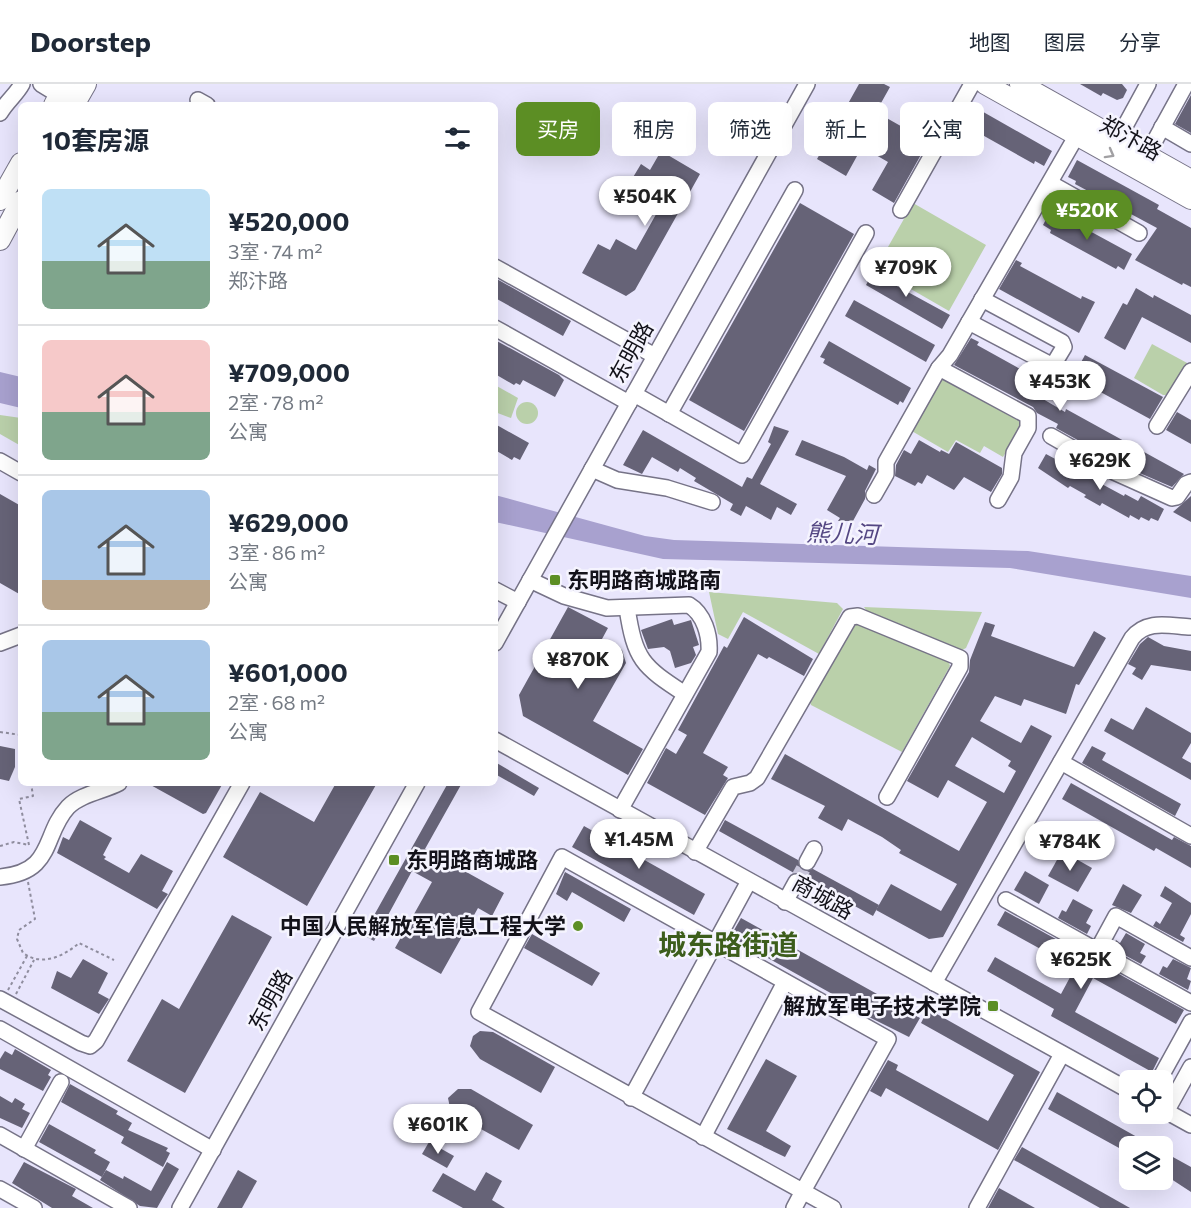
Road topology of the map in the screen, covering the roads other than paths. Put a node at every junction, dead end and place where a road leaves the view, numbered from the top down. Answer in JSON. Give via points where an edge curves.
{"nodes":[{"id":1,"x":22,"y":84,"type":"edge"},
{"id":2,"x":40,"y":84,"type":"edge"},
{"id":3,"x":86,"y":84,"type":"edge"},
{"id":4,"x":807,"y":84,"type":"edge"},
{"id":5,"x":972,"y":84,"type":"edge"},
{"id":6,"x":985,"y":84,"type":"edge"},
{"id":7,"x":1020,"y":84,"type":"edge"},
{"id":8,"x":1148,"y":84,"type":"edge"},
{"id":9,"x":1186,"y":84,"type":"edge"},
{"id":10,"x":63,"y":97,"type":"edge"},
{"id":11,"x":0,"y":112,"type":"edge"},
{"id":12,"x":1162,"y":127,"type":"junction"},
{"id":13,"x":1077,"y":135,"type":"junction"},
{"id":14,"x":1118,"y":139,"type":"junction"},
{"id":15,"x":1191,"y":144,"type":"edge"},
{"id":16,"x":1147,"y":155,"type":"junction"},
{"id":17,"x":18,"y":168,"type":"edge"},
{"id":18,"x":1191,"y":180,"type":"edge"},
{"id":19,"x":1050,"y":183,"type":"junction"},
{"id":20,"x":795,"y":190,"type":"dead end"},
{"id":21,"x":1191,"y":199,"type":"edge"},
{"id":22,"x":0,"y":201,"type":"edge"},
{"id":23,"x":18,"y":207,"type":"edge"},
{"id":24,"x":901,"y":210,"type":"dead end"},
{"id":25,"x":866,"y":233,"type":"dead end"},
{"id":26,"x":1139,"y":233,"type":"dead end"},
{"id":27,"x":0,"y":240,"type":"edge"},
{"id":28,"x":498,"y":269,"type":"edge"},
{"id":29,"x":982,"y":298,"type":"junction"},
{"id":30,"x":969,"y":322,"type":"junction"},
{"id":31,"x":498,"y":330,"type":"edge"},
{"id":32,"x":655,"y":356,"type":"junction"},
{"id":33,"x":939,"y":368,"type":"junction"},
{"id":34,"x":1191,"y":371,"type":"edge"},
{"id":35,"x":631,"y":398,"type":"junction"},
{"id":36,"x":669,"y":414,"type":"junction"},
{"id":37,"x":1157,"y":426,"type":"dead end"},
{"id":38,"x":1051,"y":436,"type":"dead end"},
{"id":39,"x":0,"y":461,"type":"edge"},
{"id":40,"x":592,"y":470,"type":"junction"},
{"id":41,"x":18,"y":471,"type":"edge"},
{"id":42,"x":1191,"y":482,"type":"edge"},
{"id":43,"x":874,"y":495,"type":"dead end"},
{"id":44,"x":998,"y":500,"type":"dead end"},
{"id":45,"x":712,"y":502,"type":"dead end"},
{"id":46,"x":530,"y":580,"type":"junction"},
{"id":47,"x":498,"y":592,"type":"edge"},
{"id":48,"x":518,"y":602,"type":"junction"},
{"id":49,"x":627,"y":608,"type":"junction"},
{"id":50,"x":1191,"y":627,"type":"edge"},
{"id":51,"x":18,"y":636,"type":"edge"},
{"id":52,"x":498,"y":638,"type":"edge"},
{"id":53,"x":0,"y":643,"type":"edge"},
{"id":54,"x":685,"y":694,"type":"junction"},
{"id":55,"x":498,"y":742,"type":"edge"},
{"id":56,"x":1061,"y":762,"type":"junction"},
{"id":57,"x":112,"y":786,"type":"edge"},
{"id":58,"x":240,"y":786,"type":"edge"},
{"id":59,"x":415,"y":786,"type":"edge"},
{"id":60,"x":887,"y":797,"type":"dead end"},
{"id":61,"x":620,"y":810,"type":"junction"},
{"id":62,"x":1191,"y":836,"type":"edge"},
{"id":63,"x":696,"y":852,"type":"junction"},
{"id":64,"x":0,"y":877,"type":"edge"},
{"id":65,"x":749,"y":881,"type":"junction"},
{"id":66,"x":796,"y":882,"type":"tunnel mouth"},
{"id":67,"x":1006,"y":900,"type":"dead end"},
{"id":68,"x":785,"y":902,"type":"junction"},
{"id":69,"x":715,"y":942,"type":"junction"},
{"id":70,"x":1096,"y":951,"type":"junction"},
{"id":71,"x":1191,"y":958,"type":"edge"},
{"id":72,"x":785,"y":982,"type":"junction"},
{"id":73,"x":934,"y":983,"type":"junction"},
{"id":74,"x":4,"y":1002,"type":"edge"},
{"id":75,"x":1191,"y":1003,"type":"edge"},
{"id":76,"x":1191,"y":1022,"type":"edge"},
{"id":77,"x":0,"y":1029,"type":"edge"},
{"id":78,"x":1062,"y":1054,"type":"junction"},
{"id":79,"x":1191,"y":1067,"type":"edge"},
{"id":80,"x":1165,"y":1070,"type":"edge"},
{"id":81,"x":61,"y":1082,"type":"dead end"},
{"id":82,"x":1119,"y":1085,"type":"edge"},
{"id":83,"x":1173,"y":1096,"type":"edge"},
{"id":84,"x":631,"y":1098,"type":"junction"},
{"id":85,"x":1173,"y":1116,"type":"edge"},
{"id":86,"x":1191,"y":1125,"type":"edge"},
{"id":87,"x":0,"y":1135,"type":"edge"},
{"id":88,"x":703,"y":1137,"type":"junction"},
{"id":89,"x":24,"y":1149,"type":"junction"},
{"id":90,"x":213,"y":1150,"type":"junction"},
{"id":91,"x":0,"y":1189,"type":"edge"},
{"id":92,"x":803,"y":1191,"type":"junction"},
{"id":93,"x":34,"y":1208,"type":"edge"},
{"id":94,"x":129,"y":1208,"type":"edge"},
{"id":95,"x":180,"y":1208,"type":"edge"},
{"id":96,"x":794,"y":1208,"type":"edge"},
{"id":97,"x":833,"y":1208,"type":"edge"},
{"id":98,"x":977,"y":1208,"type":"edge"}],
"edges":[{"from":1,"to":11,"type":"street"},
{"from":2,"to":10,"type":"street"},
{"from":3,"to":10,"type":"main road"},
{"from":4,"to":32,"type":"street","name":"东明路"},
{"from":5,"to":24,"type":"street"},
{"from":6,"to":13,"type":"main road","name":"郑汴路"},
{"from":7,"to":14,"type":"main road","name":"郑汴路"},
{"from":8,"to":14,"type":"street"},
{"from":9,"to":12,"type":"street"},
{"from":12,"to":15,"type":"street"},
{"from":12,"to":16,"type":"street"},
{"from":13,"to":19,"type":"street"},
{"from":13,"to":21,"type":"main road","name":"郑汴路","one_way":true},
{"from":14,"to":16,"type":"main road","name":"郑汴路"},
{"from":16,"to":18,"type":"main road","name":"郑汴路"},
{"from":17,"to":22,"type":"main road"},
{"from":19,"to":26,"type":"street"},
{"from":19,"to":29,"type":"street"},
{"from":20,"to":36,"type":"street"},
{"from":23,"to":27,"type":"main road"},
{"from":25,"to":36,"type":"street","via":[[742,455]]},
{"from":28,"to":32,"type":"street"},
{"from":29,"to":30,"type":"street"},
{"from":29,"to":30,"type":"street","via":[[1062,342],[1064,347],[1055,362],[1049,364]]},
{"from":30,"to":33,"type":"street"},
{"from":31,"to":35,"type":"street"},
{"from":32,"to":35,"type":"street","name":"东明路"},
{"from":33,"to":43,"type":"street","via":[[886,462],[886,474]]},
{"from":33,"to":44,"type":"street","via":[[1028,416],[1028,428],[1014,453],[1011,477]]},
{"from":34,"to":37,"type":"street"},
{"from":35,"to":36,"type":"street"},
{"from":35,"to":40,"type":"street","name":"东明路"},
{"from":38,"to":42,"type":"street","via":[[1114,472],[1172,498]]},
{"from":39,"to":41,"type":"street"},
{"from":40,"to":45,"type":"street","via":[[617,480]]},
{"from":40,"to":46,"type":"street","name":"东明路"},
{"from":46,"to":48,"type":"street","name":"东明路"},
{"from":46,"to":49,"type":"street","via":[[564,596],[607,608]]},
{"from":47,"to":48,"type":"street"},
{"from":48,"to":52,"type":"street","name":"东明路"},
{"from":49,"to":54,"type":"street","via":[[632,641],[640,658],[653,673]]},
{"from":49,"to":54,"type":"street","via":[[689,605],[698,610],[710,642],[709,652]]},
{"from":50,"to":56,"type":"street","via":[[1150,624],[1139,629]]},
{"from":51,"to":53,"type":"street"},
{"from":54,"to":61,"type":"street"},
{"from":55,"to":61,"type":"street","name":"商城路"},
{"from":56,"to":62,"type":"street"},
{"from":56,"to":73,"type":"street"},
{"from":57,"to":64,"type":"street","via":[[70,805],[44,853],[26,869]]},
{"from":58,"to":74,"type":"street","via":[[96,1041],[90,1046],[81,1043]]},
{"from":59,"to":90,"type":"street","name":"东明路"},
{"from":60,"to":63,"type":"street","via":[[960,667],[960,658],[858,616],[850,617],[757,778],[733,787]]},
{"from":61,"to":63,"type":"street","name":"商城路"},
{"from":63,"to":65,"type":"street","name":"商城路"},
{"from":65,"to":68,"type":"street","name":"商城路"},
{"from":65,"to":69,"type":"street"},
{"from":66,"to":68,"type":"street"},
{"from":67,"to":70,"type":"street"},
{"from":68,"to":73,"type":"street","name":"商城路"},
{"from":69,"to":72,"type":"street"},
{"from":69,"to":84,"type":"street"},
{"from":69,"to":84,"type":"street","via":[[562,857],[479,1012]]},
{"from":70,"to":71,"type":"street","via":[[1116,916]]},
{"from":70,"to":75,"type":"street"},
{"from":72,"to":88,"type":"street"},
{"from":72,"to":92,"type":"street","via":[[888,1039]]},
{"from":73,"to":78,"type":"street","name":"商城路"},
{"from":76,"to":80,"type":"street"},
{"from":77,"to":90,"type":"street"},
{"from":78,"to":82,"type":"street","name":"商城路"},
{"from":78,"to":98,"type":"street"},
{"from":79,"to":83,"type":"street"},
{"from":81,"to":89,"type":"street"},
{"from":84,"to":88,"type":"street"},
{"from":85,"to":86,"type":"street"},
{"from":87,"to":89,"type":"street"},
{"from":88,"to":92,"type":"street"},
{"from":89,"to":94,"type":"street"},
{"from":90,"to":95,"type":"street","name":"东明路"},
{"from":91,"to":93,"type":"street"},
{"from":92,"to":96,"type":"street"},
{"from":92,"to":97,"type":"street"}]}
